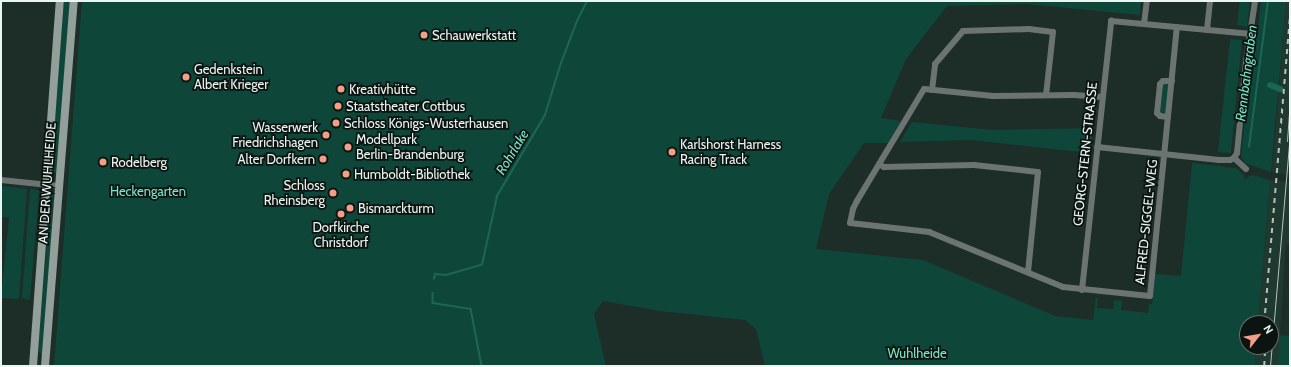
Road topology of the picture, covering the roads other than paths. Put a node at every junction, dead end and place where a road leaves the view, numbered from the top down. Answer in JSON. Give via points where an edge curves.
{"nodes":[{"id":1,"x":60,"y":1,"type":"edge"},
{"id":2,"x":74,"y":1,"type":"edge"},
{"id":3,"x":1147,"y":1,"type":"edge"},
{"id":4,"x":1210,"y":1,"type":"edge"},
{"id":5,"x":1255,"y":1,"type":"edge"},
{"id":6,"x":1144,"y":24,"type":"junction"},
{"id":7,"x":1177,"y":28,"type":"junction"},
{"id":8,"x":1206,"y":30,"type":"junction"},
{"id":9,"x":1251,"y":34,"type":"junction"},
{"id":10,"x":1172,"y":81,"type":"junction"},
{"id":11,"x":932,"y":90,"type":"junction"},
{"id":12,"x":1046,"y":96,"type":"junction"},
{"id":13,"x":1102,"y":97,"type":"junction"},
{"id":14,"x":1168,"y":117,"type":"junction"},
{"id":15,"x":1097,"y":147,"type":"junction"},
{"id":16,"x":1164,"y":154,"type":"junction"},
{"id":17,"x":1234,"y":158,"type":"junction"},
{"id":18,"x":879,"y":164,"type":"junction"},
{"id":19,"x":1246,"y":169,"type":"dead end"},
{"id":20,"x":1,"y":180,"type":"edge"},
{"id":21,"x":47,"y":185,"type":"junction"},
{"id":22,"x":59,"y":186,"type":"junction"},
{"id":23,"x":1028,"y":272,"type":"junction"},
{"id":24,"x":1082,"y":290,"type":"junction"},
{"id":25,"x":33,"y":366,"type":"edge"},
{"id":26,"x":45,"y":366,"type":"edge"}],
"edges":[{"from":1,"to":21,"type":"main road","name":"AN DER WUHLHEIDE"},
{"from":2,"to":22,"type":"main road","name":"AN DER WUHLHEIDE"},
{"from":3,"to":6,"type":"street"},
{"from":4,"to":8,"type":"street"},
{"from":5,"to":9,"type":"street"},
{"from":6,"to":7,"type":"street"},
{"from":6,"to":13,"type":"street","name":"GEORG-STERN-STRASSE","via":[[1111,21]]},
{"from":7,"to":8,"type":"street"},
{"from":7,"to":10,"type":"street"},
{"from":8,"to":9,"type":"street"},
{"from":9,"to":17,"type":"street","via":[[1237,153]]},
{"from":10,"to":14,"type":"street"},
{"from":10,"to":14,"type":"street","via":[[1163,81],[1160,84],[1157,113]]},
{"from":11,"to":12,"type":"street","via":[[993,96]]},
{"from":11,"to":12,"type":"street","via":[[935,64],[963,31],[1029,30],[1053,32]]},
{"from":11,"to":18,"type":"street","via":[[923,91]]},
{"from":12,"to":13,"type":"street"},
{"from":13,"to":15,"type":"street","name":"GEORG-STERN-STRASSE"},
{"from":14,"to":16,"type":"street"},
{"from":15,"to":16,"type":"street"},
{"from":15,"to":24,"type":"street","name":"GEORG-STERN-STRASSE"},
{"from":16,"to":17,"type":"street","via":[[1230,160]]},
{"from":16,"to":24,"type":"street","name":"ALFRED-SIGGEL-WEG","via":[[1150,296]]},
{"from":17,"to":19,"type":"street"},
{"from":18,"to":23,"type":"street","via":[[853,209],[850,223],[929,232]]},
{"from":18,"to":23,"type":"street","via":[[884,167],[974,165],[1038,172]]},
{"from":20,"to":21,"type":"street"},
{"from":21,"to":22,"type":"street"},
{"from":21,"to":25,"type":"main road","name":"AN DER WUHLHEIDE"},
{"from":22,"to":26,"type":"main road","name":"AN DER WUHLHEIDE"},
{"from":23,"to":24,"type":"street","via":[[1062,288]]}]}
